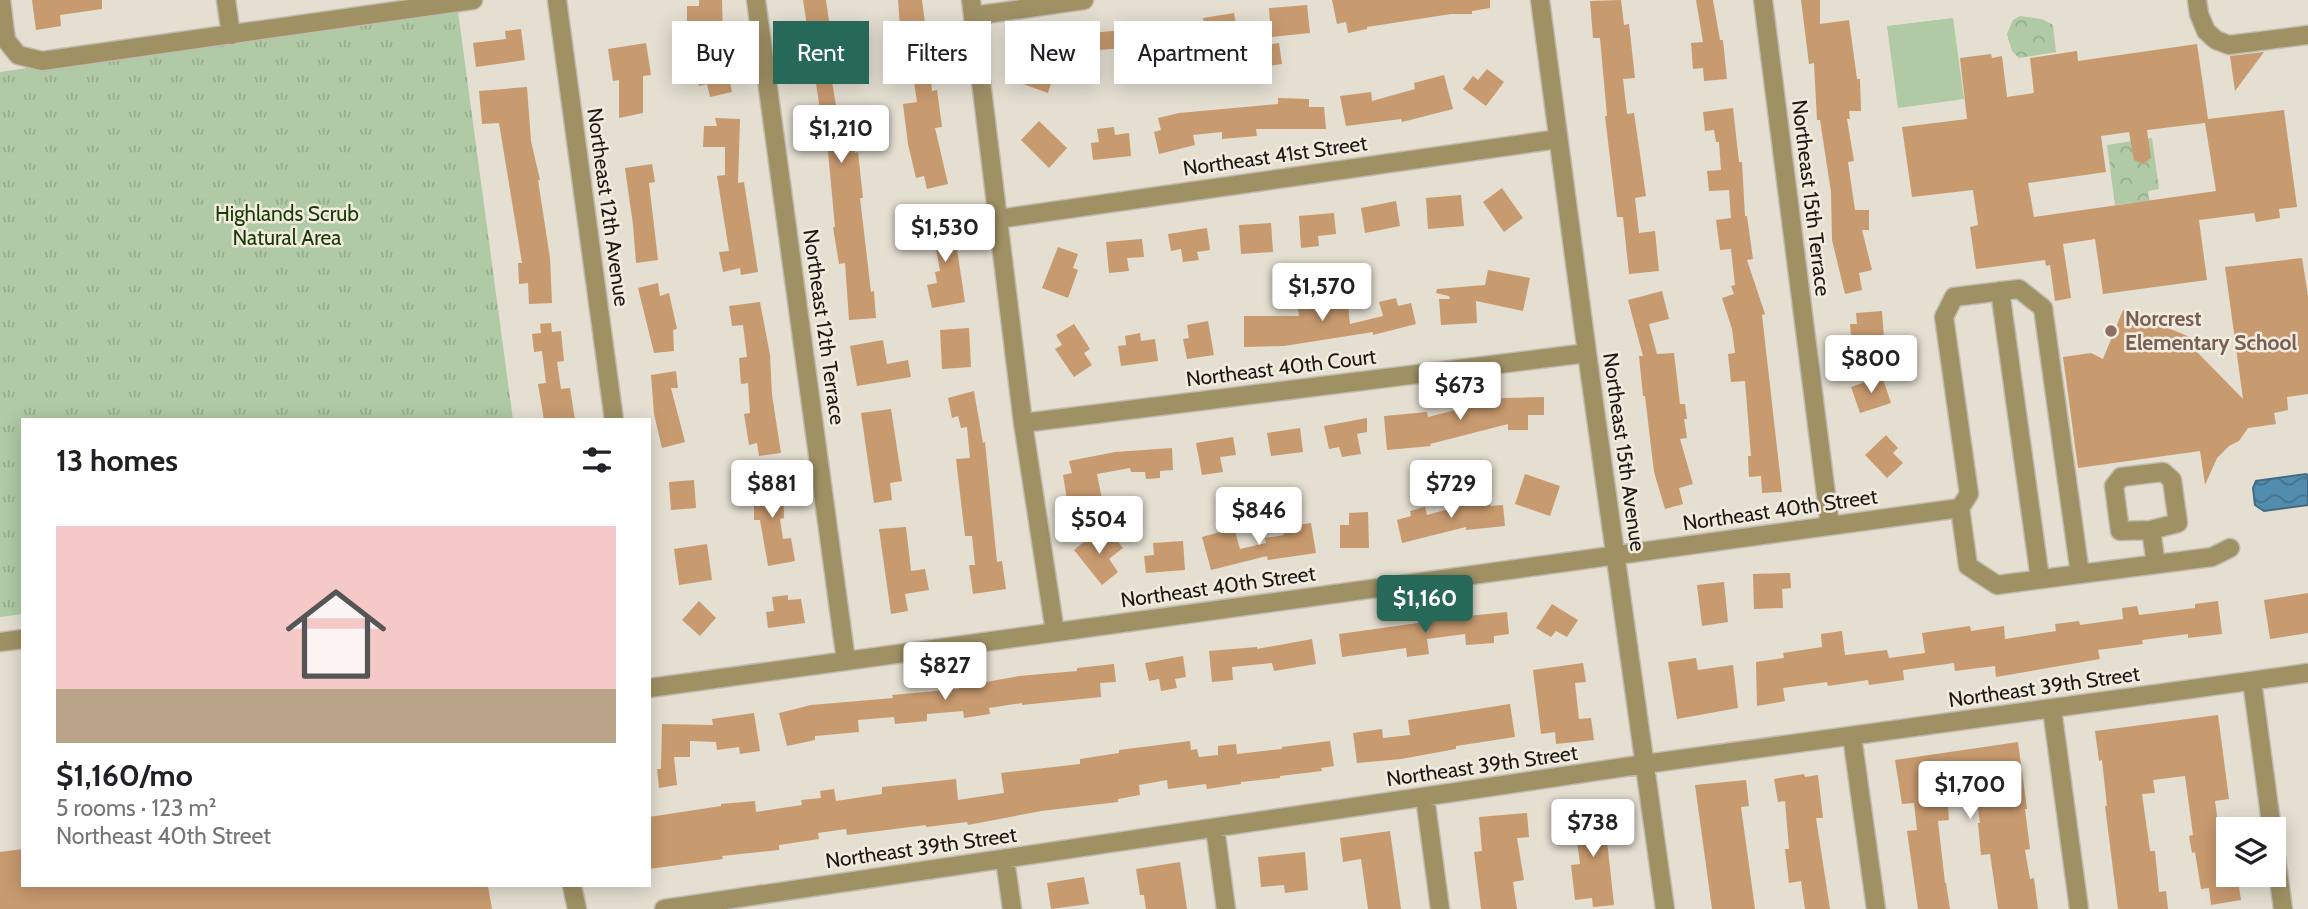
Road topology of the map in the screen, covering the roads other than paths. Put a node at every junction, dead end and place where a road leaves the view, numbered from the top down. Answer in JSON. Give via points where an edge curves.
{"nodes":[{"id":1,"x":1,"y":0,"type":"edge"},
{"id":2,"x":226,"y":0,"type":"edge"},
{"id":3,"x":557,"y":0,"type":"edge"},
{"id":4,"x":756,"y":0,"type":"edge"},
{"id":5,"x":1084,"y":0,"type":"edge"},
{"id":6,"x":1540,"y":0,"type":"edge"},
{"id":7,"x":1763,"y":0,"type":"edge"},
{"id":8,"x":2197,"y":0,"type":"edge"},
{"id":9,"x":463,"y":1,"type":"edge"},
{"id":10,"x":972,"y":8,"type":"edge"},
{"id":11,"x":231,"y":35,"type":"junction"},
{"id":12,"x":2304,"y":36,"type":"edge"},
{"id":13,"x":1558,"y":139,"type":"junction"},
{"id":14,"x":998,"y":219,"type":"junction"},
{"id":15,"x":2000,"y":291,"type":"junction"},
{"id":16,"x":1587,"y":353,"type":"junction"},
{"id":17,"x":614,"y":418,"type":"edge"},
{"id":18,"x":1023,"y":423,"type":"junction"},
{"id":19,"x":1960,"y":508,"type":"junction"},
{"id":20,"x":1830,"y":526,"type":"junction"},
{"id":21,"x":2151,"y":530,"type":"dead end"},
{"id":22,"x":2230,"y":548,"type":"dead end"},
{"id":23,"x":1615,"y":556,"type":"junction"},
{"id":24,"x":2155,"y":564,"type":"junction"},
{"id":25,"x":2080,"y":574,"type":"junction"},
{"id":26,"x":2040,"y":579,"type":"junction"},
{"id":27,"x":1055,"y":632,"type":"junction"},
{"id":28,"x":21,"y":639,"type":"edge"},
{"id":29,"x":0,"y":642,"type":"edge"},
{"id":30,"x":846,"y":661,"type":"junction"},
{"id":31,"x":2308,"y":673,"type":"edge"},
{"id":32,"x":2252,"y":681,"type":"junction"},
{"id":33,"x":651,"y":684,"type":"edge"},
{"id":34,"x":2052,"y":709,"type":"junction"},
{"id":35,"x":1852,"y":736,"type":"junction"},
{"id":36,"x":1645,"y":764,"type":"junction"},
{"id":37,"x":1425,"y":797,"type":"junction"},
{"id":38,"x":2270,"y":817,"type":"edge"},
{"id":39,"x":1215,"y":828,"type":"junction"},
{"id":40,"x":1005,"y":859,"type":"junction"},
{"id":41,"x":572,"y":887,"type":"edge"},
{"id":42,"x":2280,"y":887,"type":"edge"},
{"id":43,"x":794,"y":890,"type":"junction"},
{"id":44,"x":577,"y":909,"type":"edge"},
{"id":45,"x":664,"y":909,"type":"edge"},
{"id":46,"x":796,"y":909,"type":"edge"},
{"id":47,"x":1012,"y":909,"type":"edge"},
{"id":48,"x":1226,"y":909,"type":"edge"},
{"id":49,"x":1440,"y":909,"type":"edge"},
{"id":50,"x":1665,"y":909,"type":"edge"},
{"id":51,"x":1876,"y":909,"type":"edge"},
{"id":52,"x":2079,"y":909,"type":"edge"},
{"id":53,"x":2283,"y":909,"type":"edge"}],
"edges":[{"from":1,"to":11,"type":"street","via":[[6,40],[18,55],[41,61]]},
{"from":2,"to":11,"type":"street"},
{"from":3,"to":17,"type":"street","name":"Northeast 12th Avenue"},
{"from":4,"to":30,"type":"street","name":"Northeast 12th Terrace"},
{"from":5,"to":10,"type":"street"},
{"from":6,"to":13,"type":"street","name":"Northeast 15th Avenue"},
{"from":7,"to":20,"type":"street","name":"Northeast 15th Terrace"},
{"from":8,"to":12,"type":"street","via":[[2206,31],[2229,45]]},
{"from":9,"to":11,"type":"street"},
{"from":10,"to":14,"type":"street"},
{"from":13,"to":14,"type":"street","name":"Northeast 41st Street"},
{"from":13,"to":16,"type":"street","name":"Northeast 15th Avenue"},
{"from":14,"to":18,"type":"street"},
{"from":15,"to":19,"type":"street","via":[[1954,297],[1944,317],[1969,494]]},
{"from":15,"to":25,"type":"street","via":[[2020,289],[2043,308]]},
{"from":15,"to":26,"type":"street"},
{"from":16,"to":18,"type":"street","name":"Northeast 40th Court"},
{"from":16,"to":23,"type":"street","name":"Northeast 15th Avenue"},
{"from":18,"to":27,"type":"street"},
{"from":19,"to":20,"type":"street","name":"Northeast 40th Street"},
{"from":19,"to":26,"type":"street","via":[[1968,566],[1997,585]]},
{"from":20,"to":23,"type":"street","name":"Northeast 40th Street"},
{"from":21,"to":24,"type":"street"},
{"from":22,"to":24,"type":"street","via":[[2212,557]]},
{"from":23,"to":27,"type":"street","name":"Northeast 40th Street"},
{"from":23,"to":36,"type":"street","name":"Northeast 15th Avenue"},
{"from":24,"to":25,"type":"street"},
{"from":25,"to":26,"type":"street"},
{"from":27,"to":30,"type":"street","name":"Northeast 40th Street"},
{"from":28,"to":29,"type":"street"},
{"from":30,"to":33,"type":"street","name":"Northeast 40th Street"},
{"from":31,"to":32,"type":"street","name":"Northeast 39th Street"},
{"from":32,"to":34,"type":"street","name":"Northeast 39th Street"},
{"from":32,"to":38,"type":"street"},
{"from":34,"to":35,"type":"street","name":"Northeast 39th Street"},
{"from":34,"to":52,"type":"street"},
{"from":35,"to":36,"type":"street","name":"Northeast 39th Street"},
{"from":35,"to":51,"type":"street"},
{"from":36,"to":37,"type":"street","name":"Northeast 39th Street"},
{"from":36,"to":50,"type":"street","name":"Northeast 15th Avenue"},
{"from":37,"to":39,"type":"street","name":"Northeast 39th Street"},
{"from":37,"to":49,"type":"street"},
{"from":39,"to":40,"type":"street","name":"Northeast 39th Street"},
{"from":39,"to":48,"type":"street"},
{"from":40,"to":43,"type":"street","name":"Northeast 39th Street"},
{"from":40,"to":47,"type":"street"},
{"from":41,"to":44,"type":"street"},
{"from":42,"to":53,"type":"street"},
{"from":43,"to":45,"type":"street","name":"Northeast 39th Street"},
{"from":43,"to":46,"type":"street"}]}
